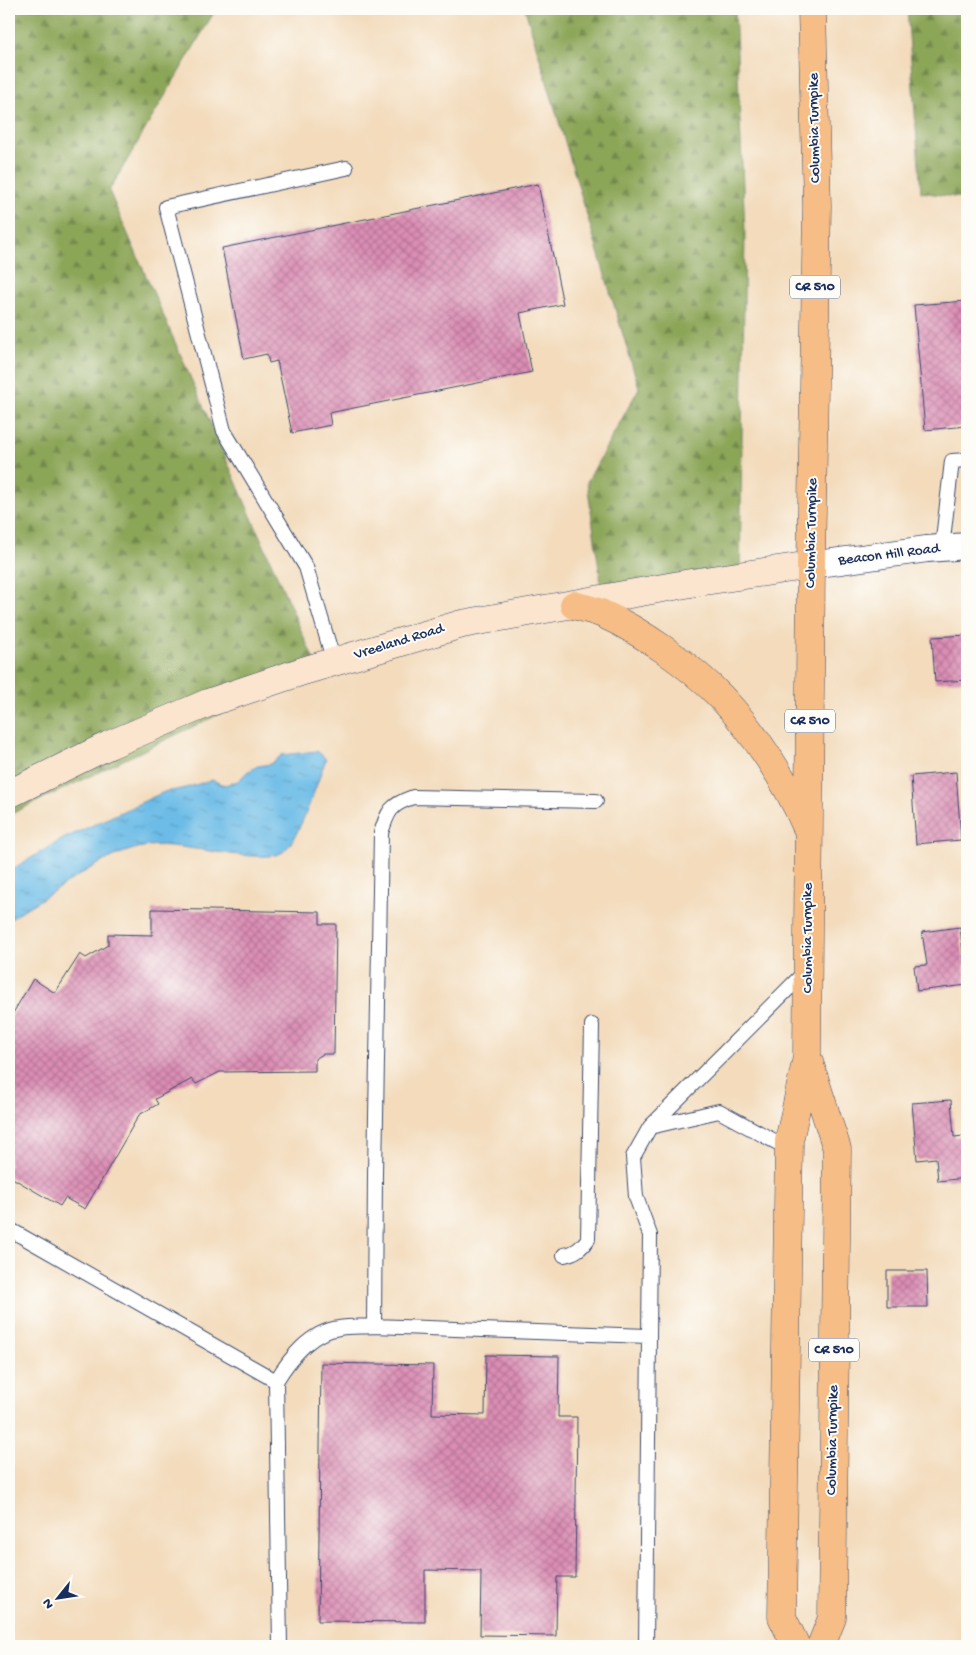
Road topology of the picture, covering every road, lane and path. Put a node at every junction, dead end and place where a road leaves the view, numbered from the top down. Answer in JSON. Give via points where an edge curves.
{"nodes":[{"id":1,"x":812,"y":9,"type":"edge"},
{"id":2,"x":346,"y":168,"type":"dead end"},
{"id":3,"x":967,"y":460,"type":"edge"},
{"id":4,"x":955,"y":547,"type":"edge"},
{"id":5,"x":811,"y":565,"type":"junction"},
{"id":6,"x":574,"y":605,"type":"junction"},
{"id":7,"x":334,"y":662,"type":"junction"},
{"id":8,"x":9,"y":794,"type":"edge"},
{"id":9,"x":596,"y":801,"type":"dead end"},
{"id":10,"x":809,"y":831,"type":"junction"},
{"id":11,"x":808,"y":969,"type":"junction"},
{"id":12,"x":592,"y":1025,"type":"dead end"},
{"id":13,"x":807,"y":1057,"type":"junction"},
{"id":14,"x":650,"y":1127,"type":"junction"},
{"id":15,"x":789,"y":1149,"type":"junction"},
{"id":16,"x":9,"y":1229,"type":"edge"},
{"id":17,"x":564,"y":1256,"type":"dead end"},
{"id":18,"x":374,"y":1326,"type":"junction"},
{"id":19,"x":648,"y":1336,"type":"junction"},
{"id":20,"x":276,"y":1381,"type":"junction"},
{"id":21,"x":280,"y":1646,"type":"edge"},
{"id":22,"x":646,"y":1646,"type":"edge"},
{"id":23,"x":796,"y":1646,"type":"edge"},
{"id":24,"x":821,"y":1646,"type":"edge"}],
"edges":[{"from":1,"to":5,"type":"main road","name":"Columbia Turnpike","number":"CR 510","via":[[817,206]]},
{"from":2,"to":7,"type":"lane","via":[[166,207],[224,431],[306,567]]},
{"from":3,"to":4,"type":"lane","via":[[952,461]]},
{"from":4,"to":5,"type":"street","name":"Beacon Hill Road"},
{"from":5,"to":6,"type":"street","name":"Vreeland Road"},
{"from":5,"to":10,"type":"main road","name":"Columbia Turnpike","number":"CR 510"},
{"from":6,"to":7,"type":"street","name":"Vreeland Road","via":[[462,624]]},
{"from":6,"to":10,"type":"main road","via":[[602,613],[650,641],[715,691],[759,745],[795,801]]},
{"from":7,"to":8,"type":"street","name":"Vreeland Road","via":[[208,703],[109,745]]},
{"from":9,"to":18,"type":"lane","via":[[413,797],[398,802],[387,814],[381,833]]},
{"from":10,"to":11,"type":"main road","name":"Columbia Turnpike","number":"CR 510"},
{"from":11,"to":13,"type":"main road","name":"Columbia Turnpike","number":"CR 510"},
{"from":11,"to":14,"type":"lane"},
{"from":12,"to":17,"type":"lane","via":[[588,1239],[574,1254]]},
{"from":13,"to":15,"type":"main road","name":"Columbia Turnpike","number":"CR 510"},
{"from":13,"to":24,"type":"main road","name":"Columbia Turnpike","number":"CR 510","via":[[836,1148],[832,1618]]},
{"from":14,"to":15,"type":"lane","via":[[719,1111]]},
{"from":14,"to":19,"type":"lane","via":[[632,1157],[636,1197],[650,1235]]},
{"from":15,"to":23,"type":"main road","name":"Columbia Turnpike","number":"CR 510","via":[[782,1617]]},
{"from":16,"to":20,"type":"lane"},
{"from":18,"to":19,"type":"lane"},
{"from":18,"to":20,"type":"lane","via":[[338,1328],[320,1334],[287,1363]]},
{"from":19,"to":22,"type":"lane"},
{"from":20,"to":21,"type":"lane"}]}
